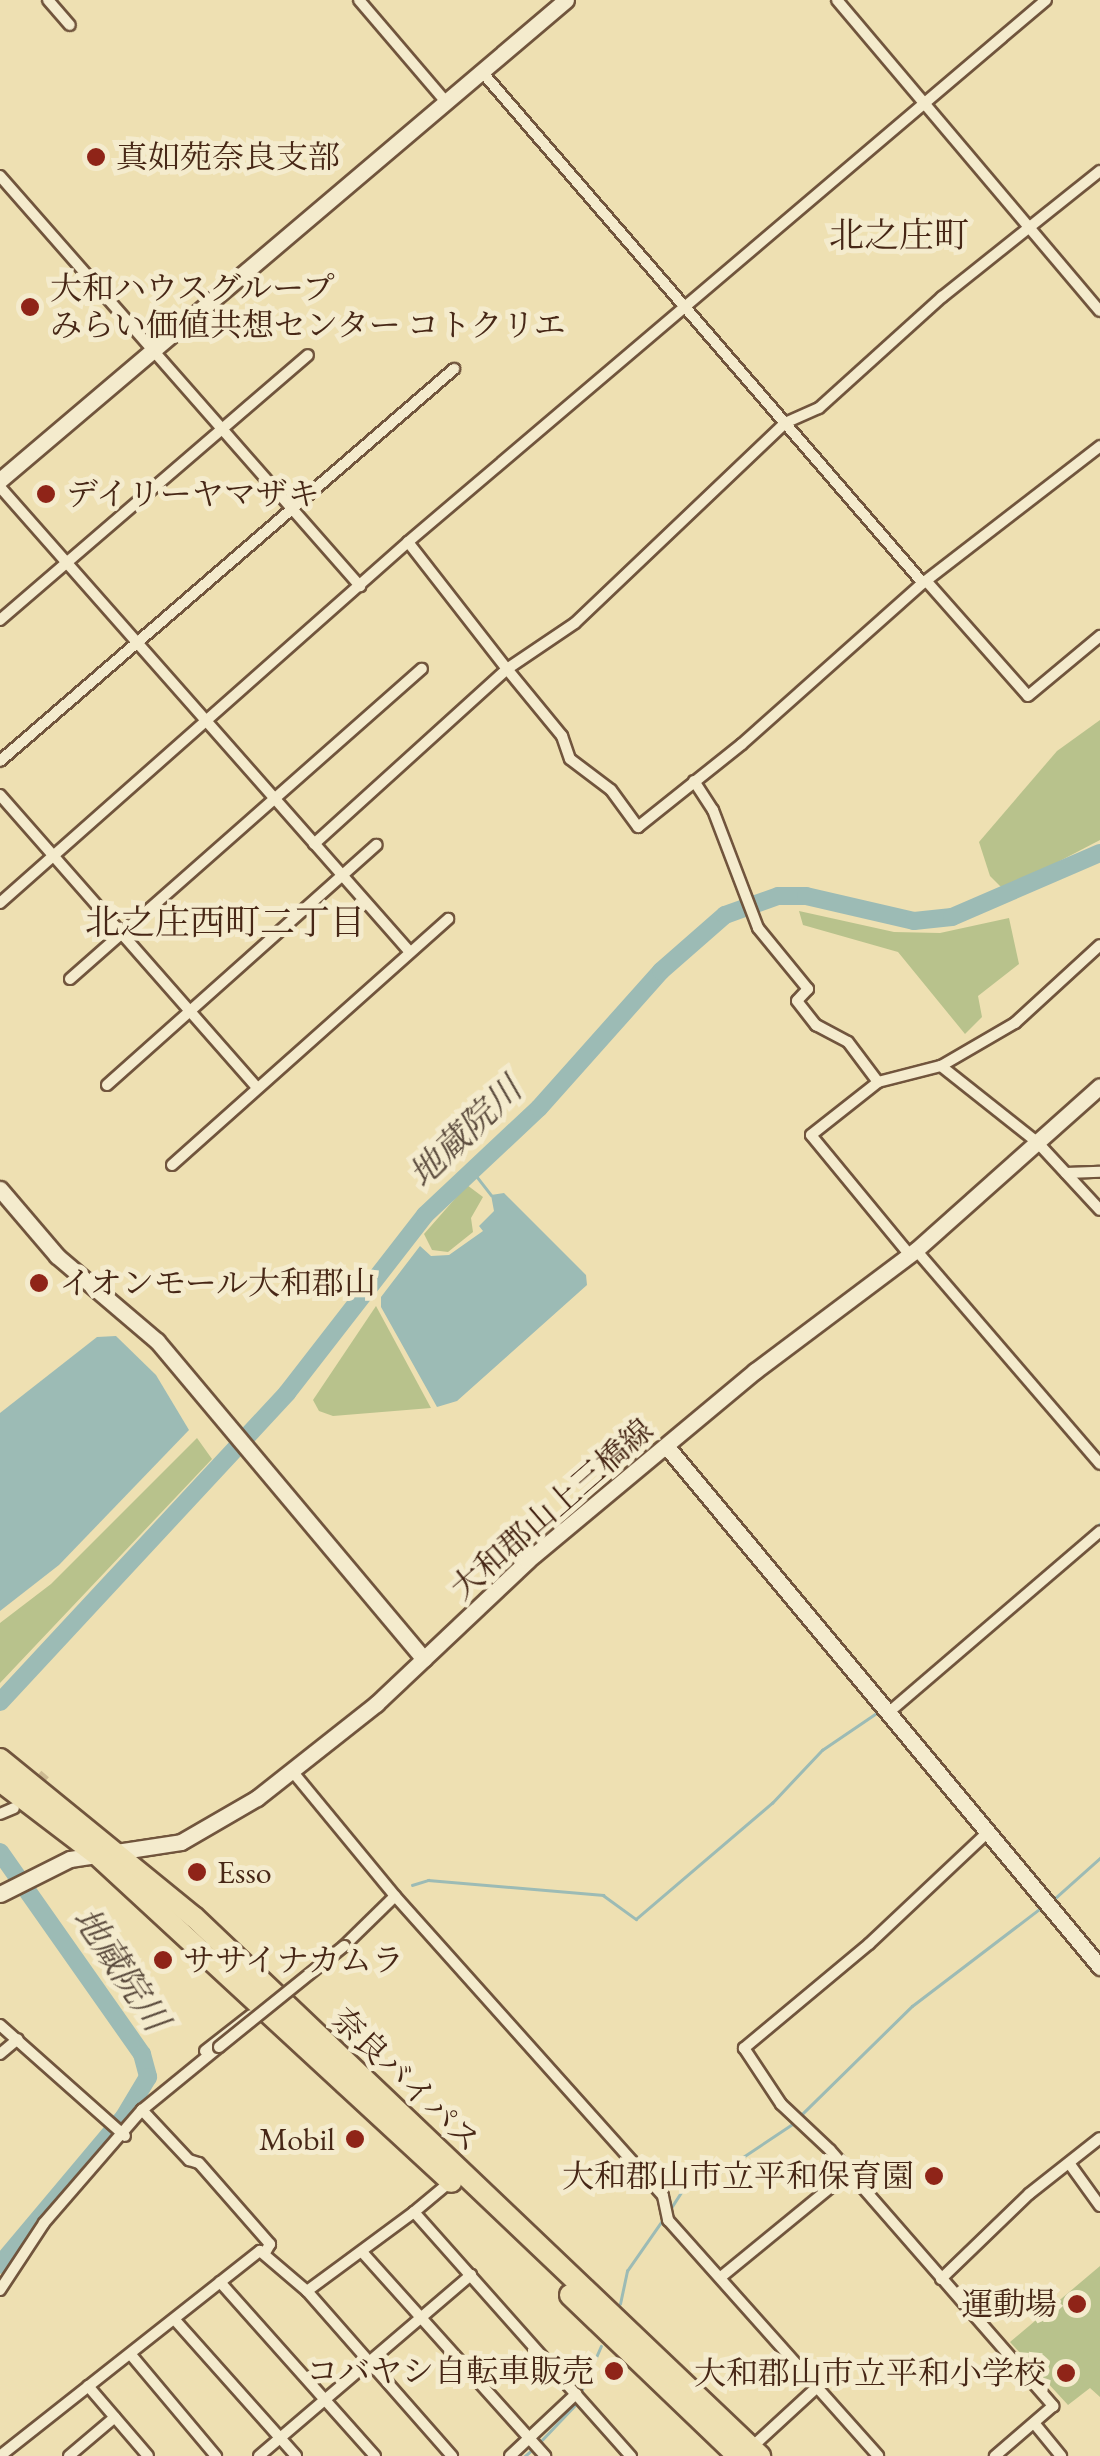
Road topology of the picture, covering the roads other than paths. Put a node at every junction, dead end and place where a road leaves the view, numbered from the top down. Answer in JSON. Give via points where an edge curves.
{"nodes":[{"id":1,"x":48,"y":0,"type":"edge"},
{"id":2,"x":358,"y":0,"type":"edge"},
{"id":3,"x":566,"y":0,"type":"edge"},
{"id":4,"x":837,"y":0,"type":"edge"},
{"id":5,"x":1046,"y":0,"type":"edge"},
{"id":6,"x":70,"y":25,"type":"dead end"},
{"id":7,"x":482,"y":72,"type":"junction"},
{"id":8,"x":446,"y":102,"type":"junction"},
{"id":9,"x":928,"y":104,"type":"junction"},
{"id":10,"x":1100,"y":171,"type":"edge"},
{"id":11,"x":0,"y":176,"type":"edge"},
{"id":12,"x":1029,"y":226,"type":"junction"},
{"id":13,"x":687,"y":310,"type":"junction"},
{"id":14,"x":1100,"y":311,"type":"edge"},
{"id":15,"x":154,"y":351,"type":"junction"},
{"id":16,"x":308,"y":356,"type":"dead end"},
{"id":17,"x":454,"y":369,"type":"dead end"},
{"id":18,"x":786,"y":423,"type":"junction"},
{"id":19,"x":222,"y":432,"type":"junction"},
{"id":20,"x":1100,"y":446,"type":"edge"},
{"id":21,"x":0,"y":484,"type":"edge"},
{"id":22,"x":290,"y":510,"type":"junction"},
{"id":23,"x":408,"y":542,"type":"junction"},
{"id":24,"x":68,"y":563,"type":"junction"},
{"id":25,"x":926,"y":583,"type":"junction"},
{"id":26,"x":360,"y":586,"type":"junction"},
{"id":27,"x":0,"y":620,"type":"edge"},
{"id":28,"x":1100,"y":636,"type":"edge"},
{"id":29,"x":137,"y":642,"type":"junction"},
{"id":30,"x":422,"y":669,"type":"dead end"},
{"id":31,"x":507,"y":669,"type":"junction"},
{"id":32,"x":206,"y":720,"type":"junction"},
{"id":33,"x":0,"y":760,"type":"edge"},
{"id":34,"x":694,"y":780,"type":"junction"},
{"id":35,"x":0,"y":795,"type":"edge"},
{"id":36,"x":274,"y":798,"type":"junction"},
{"id":37,"x":314,"y":844,"type":"junction"},
{"id":38,"x":376,"y":845,"type":"dead end"},
{"id":39,"x":54,"y":855,"type":"junction"},
{"id":40,"x":342,"y":875,"type":"junction"},
{"id":41,"x":0,"y":903,"type":"edge"},
{"id":42,"x":448,"y":919,"type":"dead end"},
{"id":43,"x":121,"y":933,"type":"junction"},
{"id":44,"x":1100,"y":945,"type":"edge"},
{"id":45,"x":410,"y":952,"type":"junction"},
{"id":46,"x":70,"y":978,"type":"dead end"},
{"id":47,"x":189,"y":1010,"type":"junction"},
{"id":48,"x":941,"y":1066,"type":"junction"},
{"id":49,"x":878,"y":1082,"type":"junction"},
{"id":50,"x":107,"y":1084,"type":"dead end"},
{"id":51,"x":1100,"y":1086,"type":"edge"},
{"id":52,"x":257,"y":1088,"type":"junction"},
{"id":53,"x":1038,"y":1143,"type":"junction"},
{"id":54,"x":172,"y":1165,"type":"dead end"},
{"id":55,"x":1100,"y":1172,"type":"edge"},
{"id":56,"x":1066,"y":1173,"type":"junction"},
{"id":57,"x":0,"y":1189,"type":"edge"},
{"id":58,"x":1100,"y":1210,"type":"edge"},
{"id":59,"x":912,"y":1252,"type":"junction"},
{"id":60,"x":667,"y":1447,"type":"junction"},
{"id":61,"x":1100,"y":1464,"type":"edge"},
{"id":62,"x":1100,"y":1530,"type":"edge"},
{"id":63,"x":424,"y":1659,"type":"junction"},
{"id":64,"x":884,"y":1708,"type":"junction"},
{"id":65,"x":292,"y":1770,"type":"junction"},
{"id":66,"x":3,"y":1772,"type":"edge"},
{"id":67,"x":14,"y":1808,"type":"dead end"},
{"id":68,"x":0,"y":1814,"type":"edge"},
{"id":69,"x":988,"y":1832,"type":"junction"},
{"id":70,"x":121,"y":1853,"type":"junction"},
{"id":71,"x":97,"y":1855,"type":"junction"},
{"id":72,"x":4,"y":1887,"type":"edge"},
{"id":73,"x":395,"y":1896,"type":"junction"},
{"id":74,"x":1096,"y":1956,"type":"edge"},
{"id":75,"x":263,"y":2007,"type":"junction"},
{"id":76,"x":0,"y":2025,"type":"edge"},
{"id":77,"x":18,"y":2039,"type":"junction"},
{"id":78,"x":0,"y":2054,"type":"edge"},
{"id":79,"x":164,"y":2088,"type":"junction"},
{"id":80,"x":142,"y":2110,"type":"junction"},
{"id":81,"x":124,"y":2134,"type":"junction"},
{"id":82,"x":1100,"y":2138,"type":"edge"},
{"id":83,"x":1069,"y":2163,"type":"junction"},
{"id":84,"x":848,"y":2174,"type":"junction"},
{"id":85,"x":450,"y":2182,"type":"junction"},
{"id":86,"x":1100,"y":2206,"type":"edge"},
{"id":87,"x":414,"y":2212,"type":"junction"},
{"id":88,"x":266,"y":2251,"type":"junction"},
{"id":89,"x":362,"y":2254,"type":"junction"},
{"id":90,"x":4,"y":2276,"type":"edge"},
{"id":91,"x":471,"y":2276,"type":"junction"},
{"id":92,"x":721,"y":2277,"type":"junction"},
{"id":93,"x":941,"y":2279,"type":"junction"},
{"id":94,"x":220,"y":2282,"type":"junction"},
{"id":95,"x":0,"y":2290,"type":"edge"},
{"id":96,"x":308,"y":2291,"type":"junction"},
{"id":97,"x":421,"y":2318,"type":"junction"},
{"id":98,"x":175,"y":2320,"type":"junction"},
{"id":99,"x":132,"y":2356,"type":"junction"},
{"id":100,"x":369,"y":2363,"type":"junction"},
{"id":101,"x":88,"y":2386,"type":"junction"},
{"id":102,"x":815,"y":2389,"type":"junction"},
{"id":103,"x":576,"y":2394,"type":"junction"},
{"id":104,"x":325,"y":2400,"type":"junction"},
{"id":105,"x":115,"y":2417,"type":"junction"},
{"id":106,"x":1034,"y":2423,"type":"junction"},
{"id":107,"x":280,"y":2438,"type":"junction"},
{"id":108,"x":529,"y":2438,"type":"junction"},
{"id":109,"x":750,"y":2453,"type":"edge"},
{"id":110,"x":144,"y":2454,"type":"edge"},
{"id":111,"x":0,"y":2456,"type":"edge"},
{"id":112,"x":69,"y":2456,"type":"edge"},
{"id":113,"x":216,"y":2456,"type":"edge"},
{"id":114,"x":259,"y":2456,"type":"edge"},
{"id":115,"x":296,"y":2456,"type":"edge"},
{"id":116,"x":375,"y":2456,"type":"edge"},
{"id":117,"x":452,"y":2456,"type":"edge"},
{"id":118,"x":510,"y":2456,"type":"edge"},
{"id":119,"x":545,"y":2456,"type":"edge"},
{"id":120,"x":631,"y":2456,"type":"edge"},
{"id":121,"x":878,"y":2456,"type":"edge"},
{"id":122,"x":995,"y":2456,"type":"edge"},
{"id":123,"x":1061,"y":2456,"type":"edge"}],
"edges":[{"from":1,"to":6,"type":"street"},
{"from":2,"to":8,"type":"street"},
{"from":3,"to":7,"type":"street"},
{"from":4,"to":9,"type":"street"},
{"from":5,"to":9,"type":"street"},
{"from":7,"to":8,"type":"street"},
{"from":7,"to":13,"type":"street"},
{"from":8,"to":15,"type":"street"},
{"from":9,"to":12,"type":"street"},
{"from":9,"to":13,"type":"street"},
{"from":10,"to":12,"type":"street"},
{"from":11,"to":15,"type":"street"},
{"from":12,"to":14,"type":"street"},
{"from":12,"to":18,"type":"street","via":[[819,408]]},
{"from":13,"to":18,"type":"street"},
{"from":13,"to":23,"type":"street"},
{"from":15,"to":19,"type":"street"},
{"from":15,"to":21,"type":"street"},
{"from":16,"to":19,"type":"street"},
{"from":17,"to":22,"type":"street"},
{"from":18,"to":25,"type":"street"},
{"from":18,"to":31,"type":"street","via":[[576,624]]},
{"from":19,"to":22,"type":"street"},
{"from":19,"to":24,"type":"street"},
{"from":20,"to":25,"type":"street"},
{"from":21,"to":24,"type":"street"},
{"from":22,"to":26,"type":"street"},
{"from":22,"to":29,"type":"street"},
{"from":23,"to":26,"type":"street"},
{"from":23,"to":31,"type":"street"},
{"from":24,"to":27,"type":"street"},
{"from":24,"to":29,"type":"street"},
{"from":25,"to":28,"type":"street","via":[[1028,696]]},
{"from":25,"to":34,"type":"street"},
{"from":26,"to":32,"type":"street"},
{"from":29,"to":32,"type":"street"},
{"from":29,"to":33,"type":"street"},
{"from":30,"to":36,"type":"street"},
{"from":31,"to":34,"type":"street","via":[[562,736],[570,759],[611,790],[638,826]]},
{"from":31,"to":37,"type":"street"},
{"from":32,"to":36,"type":"street"},
{"from":32,"to":39,"type":"street"},
{"from":34,"to":49,"type":"street","via":[[713,810],[750,912],[808,990],[797,1001],[816,1025],[848,1042]]},
{"from":35,"to":39,"type":"street"},
{"from":36,"to":37,"type":"street"},
{"from":36,"to":43,"type":"street"},
{"from":37,"to":40,"type":"street"},
{"from":38,"to":40,"type":"street"},
{"from":39,"to":41,"type":"street"},
{"from":39,"to":43,"type":"street"},
{"from":40,"to":45,"type":"street"},
{"from":40,"to":47,"type":"street"},
{"from":42,"to":45,"type":"street"},
{"from":43,"to":46,"type":"street"},
{"from":43,"to":47,"type":"street"},
{"from":44,"to":48,"type":"street","via":[[1015,1023]]},
{"from":45,"to":52,"type":"street"},
{"from":47,"to":50,"type":"street"},
{"from":47,"to":52,"type":"street"},
{"from":48,"to":49,"type":"street"},
{"from":48,"to":53,"type":"street"},
{"from":49,"to":59,"type":"street","via":[[811,1135]]},
{"from":51,"to":53,"type":"street","name":"大和郡山上三橋線"},
{"from":52,"to":54,"type":"street"},
{"from":53,"to":56,"type":"street"},
{"from":53,"to":59,"type":"street","name":"大和郡山上三橋線"},
{"from":55,"to":56,"type":"street"},
{"from":56,"to":58,"type":"street"},
{"from":57,"to":63,"type":"street","via":[[57,1256],[157,1340]]},
{"from":59,"to":60,"type":"street","name":"大和郡山上三橋線"},
{"from":59,"to":61,"type":"street"},
{"from":60,"to":63,"type":"street","name":"大和郡山上三橋線","via":[[527,1561]]},
{"from":60,"to":64,"type":"street"},
{"from":62,"to":64,"type":"street"},
{"from":63,"to":65,"type":"street","name":"大和郡山上三橋線"},
{"from":64,"to":69,"type":"street"},
{"from":65,"to":70,"type":"street","name":"大和郡山上三橋線","via":[[205,1832]]},
{"from":65,"to":73,"type":"street"},
{"from":66,"to":70,"type":"highway","name":"奈良バイパス"},
{"from":66,"to":71,"type":"highway","name":"奈良バイパス"},
{"from":67,"to":68,"type":"street"},
{"from":69,"to":74,"type":"street"},
{"from":69,"to":84,"type":"street","via":[[869,1944],[745,2043],[797,2122]]},
{"from":70,"to":71,"type":"street","name":"大和郡山上三橋線"},
{"from":70,"to":109,"type":"highway","name":"奈良バイパス"},
{"from":71,"to":72,"type":"street","name":"大和郡山上三橋線"},
{"from":71,"to":75,"type":"highway","name":"奈良バイパス"},
{"from":73,"to":79,"type":"street","bridge":true,"via":[[344,1946]]},
{"from":73,"to":92,"type":"street","via":[[663,2196],[666,2217]]},
{"from":75,"to":79,"type":"street"},
{"from":75,"to":85,"type":"highway","name":"奈良バイパス"},
{"from":76,"to":77,"type":"street"},
{"from":77,"to":78,"type":"street"},
{"from":77,"to":81,"type":"street"},
{"from":79,"to":80,"type":"street"},
{"from":80,"to":81,"type":"street"},
{"from":80,"to":88,"type":"street","via":[[199,2162],[270,2244]]},
{"from":81,"to":90,"type":"street"},
{"from":82,"to":83,"type":"street"},
{"from":83,"to":86,"type":"street"},
{"from":83,"to":93,"type":"street"},
{"from":84,"to":92,"type":"street"},
{"from":84,"to":93,"type":"street"},
{"from":85,"to":87,"type":"street"},
{"from":85,"to":109,"type":"highway","name":"奈良バイパス"},
{"from":87,"to":89,"type":"street"},
{"from":87,"to":91,"type":"street"},
{"from":88,"to":94,"type":"street"},
{"from":88,"to":96,"type":"street"},
{"from":89,"to":96,"type":"street"},
{"from":89,"to":97,"type":"street"},
{"from":90,"to":95,"type":"street"},
{"from":91,"to":97,"type":"street"},
{"from":91,"to":103,"type":"street"},
{"from":92,"to":102,"type":"street"},
{"from":93,"to":106,"type":"street","via":[[1052,2406]]},
{"from":94,"to":98,"type":"street"},
{"from":94,"to":104,"type":"street"},
{"from":96,"to":100,"type":"street"},
{"from":97,"to":100,"type":"street"},
{"from":97,"to":108,"type":"street"},
{"from":98,"to":99,"type":"street"},
{"from":98,"to":107,"type":"street"},
{"from":99,"to":101,"type":"street"},
{"from":99,"to":113,"type":"street"},
{"from":100,"to":104,"type":"street"},
{"from":100,"to":117,"type":"street"},
{"from":101,"to":105,"type":"street"},
{"from":101,"to":111,"type":"street"},
{"from":102,"to":109,"type":"street"},
{"from":102,"to":121,"type":"street"},
{"from":103,"to":108,"type":"street"},
{"from":103,"to":120,"type":"street"},
{"from":104,"to":107,"type":"street"},
{"from":104,"to":116,"type":"street"},
{"from":105,"to":110,"type":"street"},
{"from":105,"to":112,"type":"street"},
{"from":106,"to":122,"type":"street"},
{"from":106,"to":123,"type":"street"},
{"from":107,"to":114,"type":"street"},
{"from":107,"to":115,"type":"street"},
{"from":108,"to":118,"type":"street"},
{"from":108,"to":119,"type":"street"}]}
